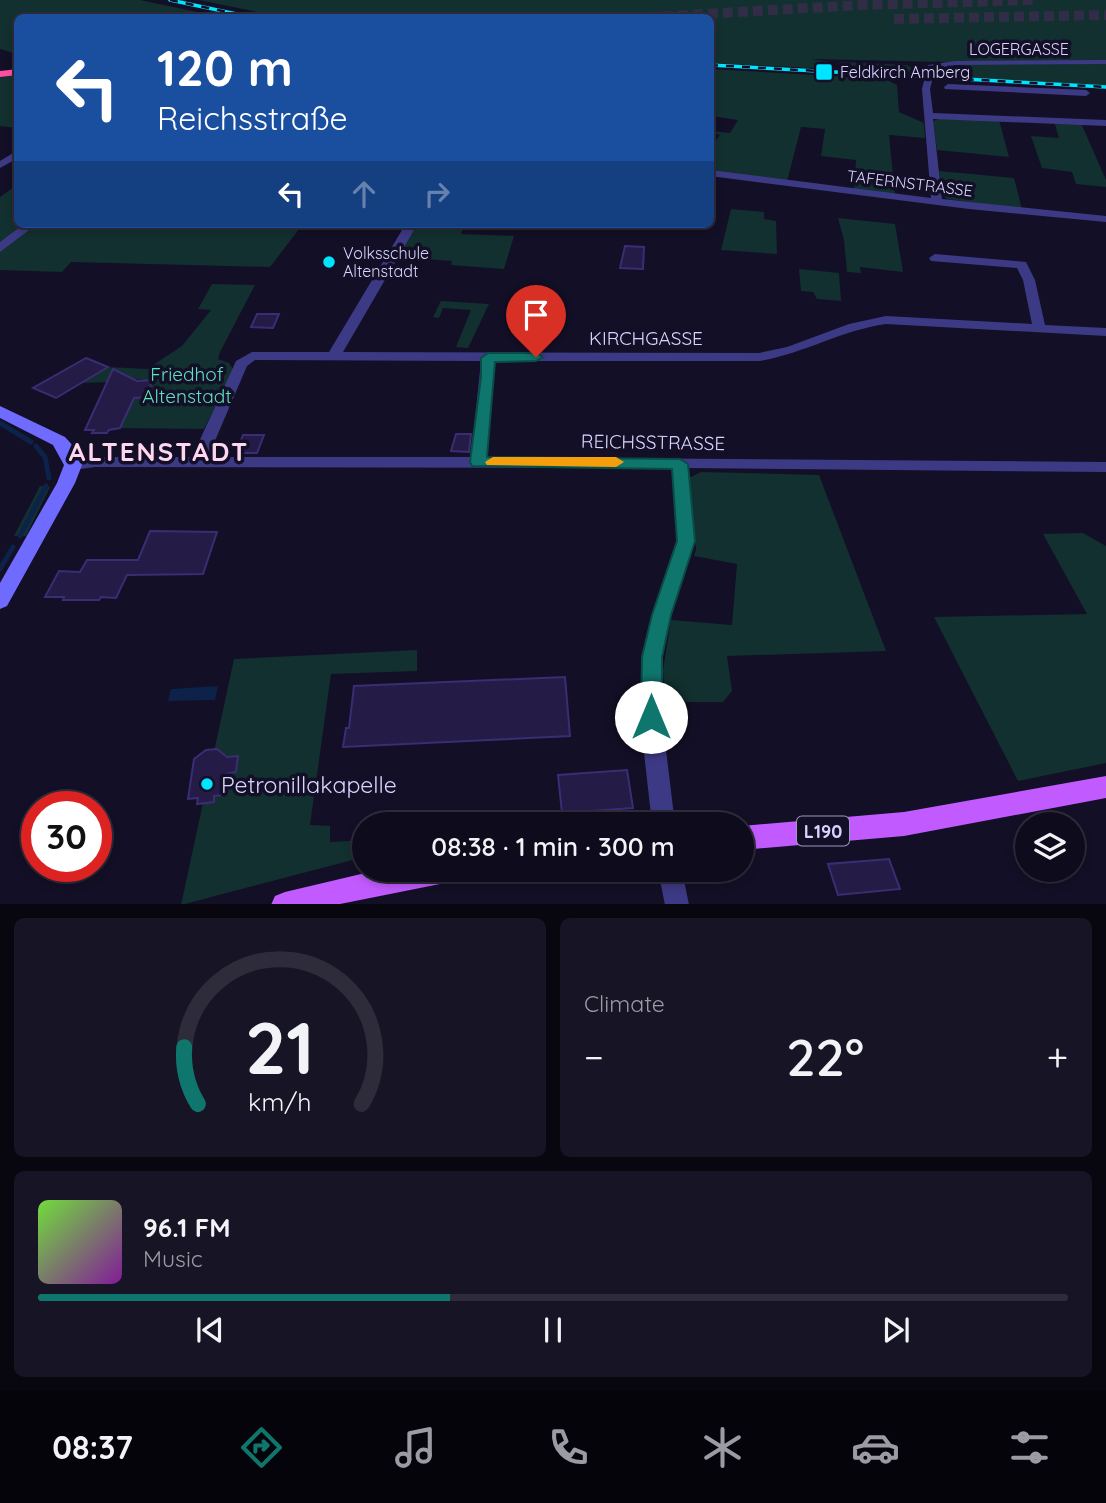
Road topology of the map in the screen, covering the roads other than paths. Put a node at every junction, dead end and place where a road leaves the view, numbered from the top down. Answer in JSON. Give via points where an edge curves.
{"nodes":[{"id":1,"x":1106,"y":62,"type":"edge"},
{"id":2,"x":948,"y":87,"type":"dead end"},
{"id":3,"x":1019,"y":91,"type":"junction"},
{"id":4,"x":1086,"y":93,"type":"dead end"},
{"id":5,"x":928,"y":116,"type":"junction"},
{"id":6,"x":1020,"y":119,"type":"junction"},
{"id":7,"x":1106,"y":123,"type":"edge"},
{"id":8,"x":714,"y":174,"type":"edge"},
{"id":9,"x":937,"y":202,"type":"junction"},
{"id":10,"x":1106,"y":219,"type":"edge"},
{"id":11,"x":26,"y":228,"type":"edge"},
{"id":12,"x":408,"y":230,"type":"dead end"},
{"id":13,"x":0,"y":248,"type":"edge"},
{"id":14,"x":935,"y":258,"type":"dead end"},
{"id":15,"x":1039,"y":328,"type":"junction"},
{"id":16,"x":1106,"y":332,"type":"edge"},
{"id":17,"x":333,"y":357,"type":"junction"},
{"id":18,"x":488,"y":358,"type":"junction"},
{"id":19,"x":0,"y":411,"type":"edge"},
{"id":20,"x":478,"y":462,"type":"junction"},
{"id":21,"x":197,"y":464,"type":"junction"},
{"id":22,"x":680,"y":464,"type":"junction"},
{"id":23,"x":73,"y":465,"type":"junction"},
{"id":24,"x":1106,"y":467,"type":"edge"},
{"id":25,"x":0,"y":601,"type":"edge"},
{"id":26,"x":1106,"y":787,"type":"edge"},
{"id":27,"x":662,"y":812,"type":"edge"},
{"id":28,"x":754,"y":837,"type":"edge"},
{"id":29,"x":381,"y":882,"type":"edge"},
{"id":30,"x":672,"y":882,"type":"edge"},
{"id":31,"x":289,"y":904,"type":"edge"},
{"id":32,"x":677,"y":904,"type":"edge"}],
"edges":[{"from":1,"to":5,"type":"street","name":"LOGERGASSE","via":[[933,66],[926,89]]},
{"from":2,"to":3,"type":"street"},
{"from":3,"to":4,"type":"street"},
{"from":3,"to":6,"type":"street"},
{"from":5,"to":6,"type":"street"},
{"from":5,"to":9,"type":"street"},
{"from":6,"to":7,"type":"street"},
{"from":8,"to":9,"type":"street","name":"TAFERNSTRASSE"},
{"from":9,"to":10,"type":"street","name":"TAFERNSTRASSE"},
{"from":11,"to":13,"type":"street"},
{"from":12,"to":17,"type":"street"},
{"from":14,"to":15,"type":"street","via":[[1022,265]]},
{"from":15,"to":16,"type":"street","name":"KIRCHGASSE"},
{"from":15,"to":18,"type":"street","name":"KIRCHGASSE","via":[[883,320],[769,356]]},
{"from":17,"to":18,"type":"street","name":"KIRCHGASSE"},
{"from":17,"to":21,"type":"street","name":"KIRCHGASSE","via":[[247,358]]},
{"from":18,"to":20,"type":"street"},
{"from":19,"to":23,"type":"main road","via":[[59,442]]},
{"from":20,"to":21,"type":"street","name":"REICHSSTRASSE"},
{"from":20,"to":22,"type":"street","name":"REICHSSTRASSE"},
{"from":21,"to":23,"type":"street","name":"REICHSSTRASSE"},
{"from":22,"to":24,"type":"street","name":"REICHSSTRASSE"},
{"from":22,"to":27,"type":"street","via":[[686,541],[652,657],[651,717]]},
{"from":23,"to":25,"type":"main road"},
{"from":26,"to":28,"type":"main road","number":"L190","via":[[904,824]]},
{"from":29,"to":31,"type":"main road"},
{"from":30,"to":32,"type":"street"}]}
